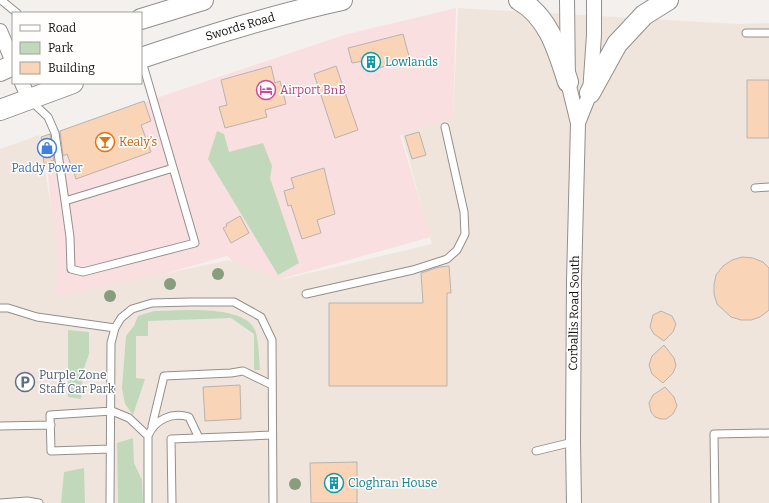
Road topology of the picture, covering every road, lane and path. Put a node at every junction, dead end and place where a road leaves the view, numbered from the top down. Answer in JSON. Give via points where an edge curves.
{"nodes":[{"id":1,"x":1,"y":0,"type":"edge"},
{"id":2,"x":202,"y":0,"type":"edge"},
{"id":3,"x":342,"y":0,"type":"edge"},
{"id":4,"x":519,"y":0,"type":"edge"},
{"id":5,"x":567,"y":0,"type":"edge"},
{"id":6,"x":594,"y":0,"type":"edge"},
{"id":7,"x":668,"y":0,"type":"edge"},
{"id":8,"x":16,"y":12,"type":"edge"},
{"id":9,"x":142,"y":19,"type":"edge"},
{"id":10,"x":0,"y":31,"type":"edge"},
{"id":11,"x":746,"y":33,"type":"dead end"},
{"id":12,"x":769,"y":33,"type":"edge"},
{"id":13,"x":142,"y":58,"type":"edge"},
{"id":14,"x":12,"y":60,"type":"edge"},
{"id":15,"x":142,"y":61,"type":"edge"},
{"id":16,"x":12,"y":65,"type":"edge"},
{"id":17,"x":0,"y":71,"type":"edge"},
{"id":18,"x":568,"y":82,"type":"junction"},
{"id":19,"x":67,"y":84,"type":"edge"},
{"id":20,"x":26,"y":91,"type":"edge"},
{"id":21,"x":590,"y":93,"type":"junction"},
{"id":22,"x":0,"y":110,"type":"edge"},
{"id":23,"x":578,"y":123,"type":"junction"},
{"id":24,"x":445,"y":127,"type":"dead end"},
{"id":25,"x":173,"y":168,"type":"junction"},
{"id":26,"x":769,"y":187,"type":"edge"},
{"id":27,"x":755,"y":188,"type":"dead end"},
{"id":28,"x":65,"y":200,"type":"junction"},
{"id":29,"x":306,"y":294,"type":"dead end"},
{"id":30,"x":0,"y":308,"type":"edge"},
{"id":31,"x":115,"y":328,"type":"junction"},
{"id":32,"x":272,"y":385,"type":"junction"},
{"id":33,"x":112,"y":411,"type":"junction"},
{"id":34,"x":51,"y":425,"type":"junction"},
{"id":35,"x":0,"y":426,"type":"edge"},
{"id":36,"x":152,"y":426,"type":"junction"},
{"id":37,"x":769,"y":433,"type":"edge"},
{"id":38,"x":272,"y":435,"type":"junction"},
{"id":39,"x":148,"y":436,"type":"junction"},
{"id":40,"x":199,"y":438,"type":"junction"},
{"id":41,"x":573,"y":442,"type":"junction"},
{"id":42,"x":110,"y":449,"type":"junction"},
{"id":43,"x":536,"y":451,"type":"dead end"},
{"id":44,"x":0,"y":502,"type":"edge"},
{"id":45,"x":39,"y":503,"type":"edge"},
{"id":46,"x":110,"y":503,"type":"edge"},
{"id":47,"x":148,"y":503,"type":"edge"},
{"id":48,"x":172,"y":503,"type":"edge"},
{"id":49,"x":273,"y":503,"type":"edge"},
{"id":50,"x":574,"y":503,"type":"edge"},
{"id":51,"x":715,"y":503,"type":"edge"}],
"edges":[{"from":1,"to":8,"type":"lane"},
{"from":2,"to":9,"type":"main road"},
{"from":3,"to":13,"type":"main road","name":"Swords Road","via":[[234,27]]},
{"from":4,"to":18,"type":"main road","via":[[542,20],[556,44]]},
{"from":5,"to":18,"type":"street","name":"Corballis Road South"},
{"from":6,"to":21,"type":"street","name":"Corballis Road South"},
{"from":7,"to":21,"type":"main road","via":[[644,15],[617,44]]},
{"from":10,"to":14,"type":"street"},
{"from":11,"to":12,"type":"lane"},
{"from":15,"to":25,"type":"lane"},
{"from":16,"to":17,"type":"main road"},
{"from":18,"to":23,"type":"street","name":"Corballis Road South"},
{"from":19,"to":20,"type":"main road"},
{"from":20,"to":22,"type":"main road"},
{"from":20,"to":28,"type":"lane","via":[[48,117],[55,132]]},
{"from":21,"to":23,"type":"street","name":"Corballis Road South"},
{"from":23,"to":41,"type":"street","name":"Corballis Road South"},
{"from":24,"to":29,"type":"lane","via":[[464,212],[465,234],[456,250],[447,259],[413,270]]},
{"from":25,"to":28,"type":"lane"},
{"from":25,"to":28,"type":"lane","via":[[195,243],[82,272],[71,269]]},
{"from":26,"to":27,"type":"lane"},
{"from":30,"to":31,"type":"lane","via":[[37,317]]},
{"from":31,"to":32,"type":"lane","via":[[121,318],[132,309],[152,303],[234,302],[261,317],[272,340]]},
{"from":31,"to":33,"type":"lane","via":[[111,343]]},
{"from":32,"to":36,"type":"lane","via":[[243,371],[164,376]]},
{"from":32,"to":38,"type":"lane"},
{"from":33,"to":34,"type":"lane","via":[[50,415]]},
{"from":33,"to":39,"type":"lane","via":[[129,418]]},
{"from":33,"to":42,"type":"lane"},
{"from":34,"to":35,"type":"lane"},
{"from":34,"to":42,"type":"lane","via":[[51,451]]},
{"from":36,"to":39,"type":"lane"},
{"from":36,"to":40,"type":"lane","via":[[164,417],[180,414],[189,417]]},
{"from":37,"to":51,"type":"lane","via":[[714,434]]},
{"from":38,"to":40,"type":"lane"},
{"from":38,"to":49,"type":"lane"},
{"from":39,"to":47,"type":"lane"},
{"from":40,"to":48,"type":"lane","via":[[171,439]]},
{"from":41,"to":43,"type":"lane"},
{"from":41,"to":50,"type":"street","name":"Corballis Road South"},
{"from":42,"to":46,"type":"lane"},
{"from":44,"to":45,"type":"lane","via":[[27,500]]}]}
